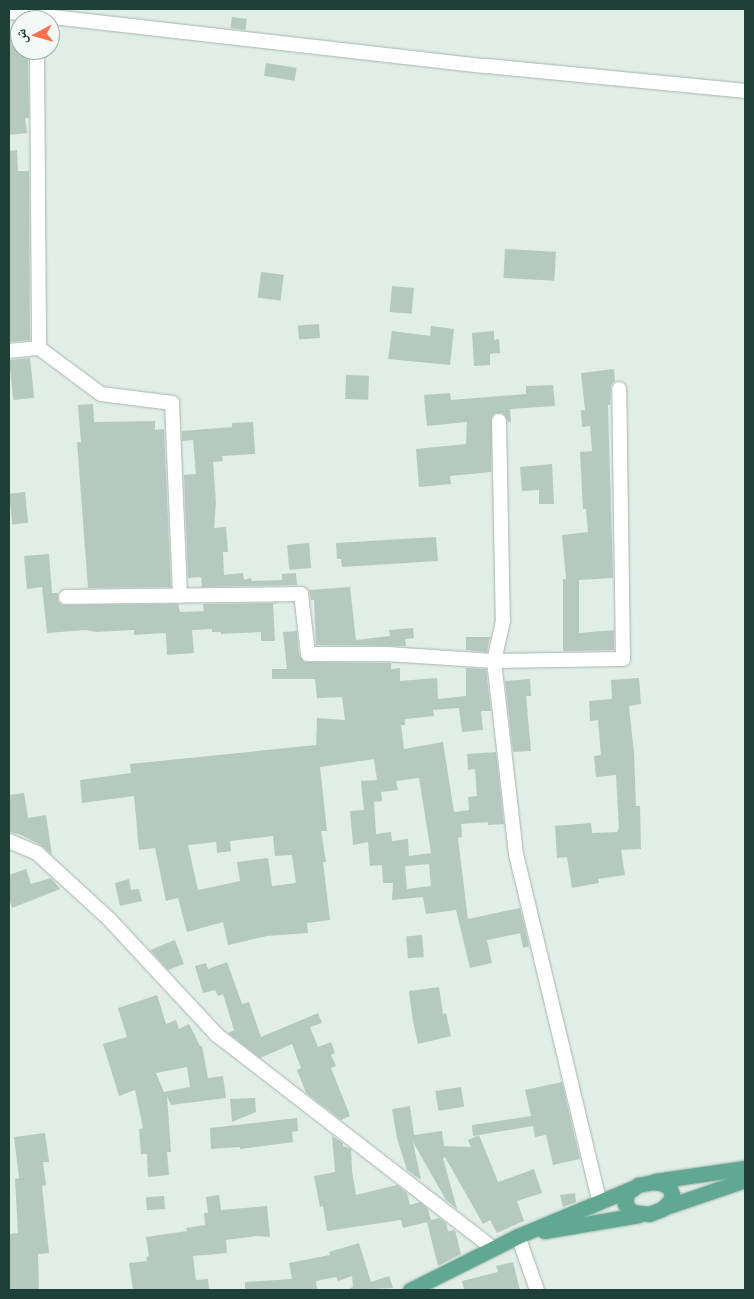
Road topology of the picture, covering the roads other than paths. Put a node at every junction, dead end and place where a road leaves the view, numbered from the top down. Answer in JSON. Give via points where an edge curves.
{"nodes":[{"id":1,"x":60,"y":20,"type":"edge"},
{"id":2,"x":37,"y":60,"type":"edge"},
{"id":3,"x":745,"y":90,"type":"edge"},
{"id":4,"x":39,"y":348,"type":"junction"},
{"id":5,"x":9,"y":351,"type":"edge"},
{"id":6,"x":619,"y":389,"type":"dead end"},
{"id":7,"x":499,"y":421,"type":"dead end"},
{"id":8,"x":180,"y":596,"type":"junction"},
{"id":9,"x":66,"y":597,"type":"dead end"},
{"id":10,"x":494,"y":661,"type":"junction"},
{"id":11,"x":9,"y":841,"type":"edge"},
{"id":12,"x":745,"y":1168,"type":"edge"},
{"id":13,"x":745,"y":1180,"type":"edge"},
{"id":14,"x":653,"y":1182,"type":"junction"},
{"id":15,"x":633,"y":1188,"type":"junction"},
{"id":16,"x":599,"y":1201,"type":"junction"},
{"id":17,"x":662,"y":1209,"type":"junction"},
{"id":18,"x":639,"y":1215,"type":"junction"},
{"id":19,"x":518,"y":1236,"type":"junction"},
{"id":20,"x":492,"y":1248,"type":"junction"},
{"id":21,"x":410,"y":1290,"type":"edge"},
{"id":22,"x":537,"y":1290,"type":"edge"}],
"edges":[{"from":1,"to":3,"type":"street"},
{"from":2,"to":4,"type":"street"},
{"from":4,"to":5,"type":"street"},
{"from":4,"to":8,"type":"street","via":[[101,394],[172,403]]},
{"from":6,"to":10,"type":"street","via":[[623,660]]},
{"from":7,"to":10,"type":"street","via":[[503,621]]},
{"from":8,"to":9,"type":"street"},
{"from":8,"to":10,"type":"street","via":[[301,594],[308,654],[387,654]]},
{"from":10,"to":16,"type":"street","via":[[516,854]]},
{"from":11,"to":20,"type":"street","via":[[37,853],[110,920],[217,1034]]},
{"from":12,"to":14,"type":"main road"},
{"from":13,"to":17,"type":"main road"},
{"from":14,"to":15,"type":"main road"},
{"from":14,"to":17,"type":"main road","via":[[671,1190],[670,1201]]},
{"from":15,"to":16,"type":"main road"},
{"from":15,"to":18,"type":"main road","via":[[625,1196],[625,1204]]},
{"from":16,"to":19,"type":"main road"},
{"from":17,"to":18,"type":"main road"},
{"from":18,"to":19,"type":"main road"},
{"from":19,"to":20,"type":"main road"},
{"from":19,"to":22,"type":"street"},
{"from":20,"to":21,"type":"main road"}]}
